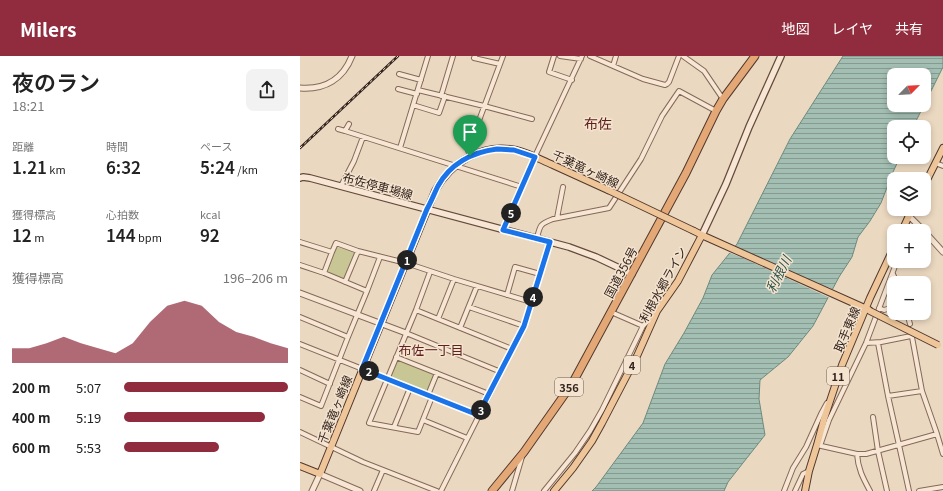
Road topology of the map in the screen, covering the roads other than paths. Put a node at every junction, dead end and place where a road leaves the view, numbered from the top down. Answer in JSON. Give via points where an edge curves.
{"nodes":[{"id":1,"x":352,"y":56,"type":"edge"},
{"id":2,"x":428,"y":56,"type":"edge"},
{"id":3,"x":453,"y":56,"type":"edge"},
{"id":4,"x":475,"y":56,"type":"edge"},
{"id":5,"x":503,"y":56,"type":"edge"},
{"id":6,"x":554,"y":56,"type":"edge"},
{"id":7,"x":560,"y":56,"type":"edge"},
{"id":8,"x":590,"y":56,"type":"edge"},
{"id":9,"x":616,"y":56,"type":"edge"},
{"id":10,"x":679,"y":56,"type":"edge"},
{"id":11,"x":683,"y":56,"type":"edge"},
{"id":12,"x":755,"y":56,"type":"edge"},
{"id":13,"x":781,"y":56,"type":"edge"},
{"id":14,"x":582,"y":57,"type":"edge"},
{"id":15,"x":500,"y":64,"type":"junction"},
{"id":16,"x":613,"y":66,"type":"junction"},
{"id":17,"x":399,"y":74,"type":"dead end"},
{"id":18,"x":421,"y":80,"type":"junction"},
{"id":19,"x":572,"y":80,"type":"junction"},
{"id":20,"x":300,"y":88,"type":"edge"},
{"id":21,"x":398,"y":89,"type":"dead end"},
{"id":22,"x":417,"y":92,"type":"junction"},
{"id":23,"x":443,"y":96,"type":"junction"},
{"id":24,"x":723,"y":99,"type":"junction"},
{"id":25,"x":413,"y":105,"type":"junction"},
{"id":26,"x":484,"y":106,"type":"junction"},
{"id":27,"x":716,"y":111,"type":"junction"},
{"id":28,"x":532,"y":119,"type":"dead end"},
{"id":29,"x":349,"y":124,"type":"dead end"},
{"id":30,"x":338,"y":129,"type":"dead end"},
{"id":31,"x":345,"y":131,"type":"junction"},
{"id":32,"x":363,"y":137,"type":"junction"},
{"id":33,"x":400,"y":148,"type":"junction"},
{"id":34,"x":943,"y":148,"type":"edge"},
{"id":35,"x":470,"y":156,"type":"junction"},
{"id":36,"x":535,"y":157,"type":"junction"},
{"id":37,"x":935,"y":163,"type":"junction"},
{"id":38,"x":455,"y":166,"type":"junction"},
{"id":39,"x":943,"y":166,"type":"edge"},
{"id":40,"x":931,"y":172,"type":"edge"},
{"id":41,"x":300,"y":178,"type":"edge"},
{"id":42,"x":341,"y":186,"type":"junction"},
{"id":43,"x":522,"y":187,"type":"junction"},
{"id":44,"x":563,"y":187,"type":"dead end"},
{"id":45,"x":427,"y":209,"type":"junction"},
{"id":46,"x":909,"y":216,"type":"joint"},
{"id":47,"x":556,"y":218,"type":"junction"},
{"id":48,"x":905,"y":224,"type":"edge"},
{"id":49,"x":916,"y":224,"type":"edge"},
{"id":50,"x":503,"y":230,"type":"junction"},
{"id":51,"x":704,"y":236,"type":"junction"},
{"id":52,"x":537,"y":238,"type":"junction"},
{"id":53,"x":931,"y":239,"type":"edge"},
{"id":54,"x":300,"y":242,"type":"edge"},
{"id":55,"x":550,"y":242,"type":"junction"},
{"id":56,"x":358,"y":251,"type":"junction"},
{"id":57,"x":332,"y":252,"type":"junction"},
{"id":58,"x":943,"y":252,"type":"edge"},
{"id":59,"x":380,"y":257,"type":"junction"},
{"id":60,"x":406,"y":263,"type":"junction"},
{"id":61,"x":887,"y":264,"type":"edge"},
{"id":62,"x":300,"y":265,"type":"edge"},
{"id":63,"x":895,"y":268,"type":"edge"},
{"id":64,"x":430,"y":272,"type":"junction"},
{"id":65,"x":324,"y":273,"type":"junction"},
{"id":66,"x":540,"y":274,"type":"junction"},
{"id":67,"x":632,"y":274,"type":"junction"},
{"id":68,"x":893,"y":274,"type":"joint"},
{"id":69,"x":454,"y":279,"type":"junction"},
{"id":70,"x":345,"y":282,"type":"junction"},
{"id":71,"x":477,"y":286,"type":"junction"},
{"id":72,"x":367,"y":290,"type":"junction"},
{"id":73,"x":300,"y":293,"type":"edge"},
{"id":74,"x":507,"y":295,"type":"junction"},
{"id":75,"x":531,"y":302,"type":"junction"},
{"id":76,"x":469,"y":307,"type":"junction"},
{"id":77,"x":879,"y":308,"type":"junction"},
{"id":78,"x":887,"y":309,"type":"edge"},
{"id":79,"x":416,"y":310,"type":"junction"},
{"id":80,"x":868,"y":310,"type":"junction"},
{"id":81,"x":611,"y":312,"type":"junction"},
{"id":82,"x":657,"y":312,"type":"junction"},
{"id":83,"x":357,"y":314,"type":"junction"},
{"id":84,"x":300,"y":317,"type":"edge"},
{"id":85,"x":438,"y":319,"type":"junction"},
{"id":86,"x":909,"y":320,"type":"edge"},
{"id":87,"x":381,"y":324,"type":"junction"},
{"id":88,"x":910,"y":324,"type":"dead end"},
{"id":89,"x":524,"y":326,"type":"junction"},
{"id":90,"x":642,"y":326,"type":"junction"},
{"id":91,"x":460,"y":328,"type":"junction"},
{"id":92,"x":406,"y":333,"type":"junction"},
{"id":93,"x":348,"y":337,"type":"junction"},
{"id":94,"x":644,"y":340,"type":"junction"},
{"id":95,"x":866,"y":342,"type":"junction"},
{"id":96,"x":878,"y":343,"type":"junction"},
{"id":97,"x":300,"y":344,"type":"edge"},
{"id":98,"x":941,"y":346,"type":"edge"},
{"id":99,"x":512,"y":350,"type":"junction"},
{"id":100,"x":396,"y":357,"type":"junction"},
{"id":101,"x":339,"y":360,"type":"junction"},
{"id":102,"x":362,"y":369,"type":"junction"},
{"id":103,"x":300,"y":370,"type":"edge"},
{"id":104,"x":501,"y":372,"type":"junction"},
{"id":105,"x":437,"y":374,"type":"junction"},
{"id":106,"x":387,"y":378,"type":"junction"},
{"id":107,"x":330,"y":384,"type":"junction"},
{"id":108,"x":410,"y":388,"type":"junction"},
{"id":109,"x":922,"y":391,"type":"junction"},
{"id":110,"x":489,"y":394,"type":"junction"},
{"id":111,"x":430,"y":396,"type":"junction"},
{"id":112,"x":888,"y":396,"type":"junction"},
{"id":113,"x":300,"y":397,"type":"edge"},
{"id":114,"x":830,"y":400,"type":"junction"},
{"id":115,"x":478,"y":415,"type":"junction"},
{"id":116,"x":873,"y":417,"type":"dead end"},
{"id":117,"x":423,"y":420,"type":"junction"},
{"id":118,"x":394,"y":427,"type":"junction"},
{"id":119,"x":300,"y":432,"type":"edge"},
{"id":120,"x":937,"y":434,"type":"junction"},
{"id":121,"x":467,"y":438,"type":"junction"},
{"id":122,"x":817,"y":445,"type":"junction"},
{"id":123,"x":899,"y":445,"type":"junction"},
{"id":124,"x":331,"y":447,"type":"junction"},
{"id":125,"x":878,"y":451,"type":"junction"},
{"id":126,"x":524,"y":452,"type":"junction"},
{"id":127,"x":857,"y":454,"type":"junction"},
{"id":128,"x":943,"y":454,"type":"edge"},
{"id":129,"x":300,"y":466,"type":"edge"},
{"id":130,"x":382,"y":470,"type":"junction"},
{"id":131,"x":810,"y":470,"type":"junction"},
{"id":132,"x":320,"y":474,"type":"junction"},
{"id":133,"x":943,"y":487,"type":"edge"},
{"id":134,"x":312,"y":491,"type":"edge"},
{"id":135,"x":360,"y":491,"type":"edge"},
{"id":136,"x":374,"y":491,"type":"edge"},
{"id":137,"x":437,"y":491,"type":"edge"},
{"id":138,"x":441,"y":491,"type":"edge"},
{"id":139,"x":492,"y":491,"type":"edge"},
{"id":140,"x":512,"y":491,"type":"edge"},
{"id":141,"x":544,"y":491,"type":"edge"},
{"id":142,"x":554,"y":491,"type":"edge"},
{"id":143,"x":784,"y":491,"type":"edge"},
{"id":144,"x":795,"y":491,"type":"edge"},
{"id":145,"x":805,"y":491,"type":"edge"},
{"id":146,"x":870,"y":491,"type":"edge"},
{"id":147,"x":887,"y":491,"type":"edge"},
{"id":148,"x":909,"y":491,"type":"edge"},
{"id":149,"x":919,"y":491,"type":"edge"}],
"edges":[{"from":1,"to":20,"type":"street","via":[[346,68],[332,82],[318,87]]},
{"from":2,"to":18,"type":"street"},
{"from":3,"to":23,"type":"street"},
{"from":4,"to":15,"type":"street","via":[[474,58]]},
{"from":5,"to":15,"type":"street"},
{"from":6,"to":19,"type":"street","via":[[549,72]]},
{"from":7,"to":14,"type":"street"},
{"from":8,"to":16,"type":"street"},
{"from":9,"to":16,"type":"street"},
{"from":10,"to":16,"type":"street","via":[[669,82],[665,85]]},
{"from":11,"to":24,"type":"street","via":[[704,71]]},
{"from":12,"to":24,"type":"highway","name":"国道356号","number":"356"},
{"from":13,"to":51,"type":"main road","name":"利根水郷ライン"},
{"from":14,"to":19,"type":"street"},
{"from":15,"to":26,"type":"street"},
{"from":17,"to":18,"type":"street"},
{"from":18,"to":22,"type":"street"},
{"from":19,"to":36,"type":"street"},
{"from":21,"to":22,"type":"street"},
{"from":22,"to":23,"type":"street"},
{"from":22,"to":25,"type":"street"},
{"from":23,"to":25,"type":"street","via":[[439,113]]},
{"from":23,"to":26,"type":"street"},
{"from":24,"to":27,"type":"highway","name":"国道356号","number":"356"},
{"from":25,"to":33,"type":"street"},
{"from":26,"to":28,"type":"street"},
{"from":26,"to":35,"type":"street","via":[[468,150]]},
{"from":27,"to":47,"type":"street","via":[[679,90],[662,116],[641,159],[609,208]]},
{"from":27,"to":67,"type":"highway","name":"国道356号","number":"356"},
{"from":29,"to":31,"type":"street"},
{"from":30,"to":31,"type":"street"},
{"from":31,"to":32,"type":"street"},
{"from":32,"to":33,"type":"street"},
{"from":32,"to":42,"type":"street"},
{"from":33,"to":38,"type":"street"},
{"from":34,"to":37,"type":"main road"},
{"from":35,"to":36,"type":"main road","name":"千葉竜ヶ崎線","via":[[484,151],[504,149],[520,151]]},
{"from":35,"to":38,"type":"main road","name":"千葉竜ヶ崎線"},
{"from":36,"to":43,"type":"street"},
{"from":36,"to":51,"type":"main road","name":"千葉竜ヶ崎線","bridge":true},
{"from":37,"to":39,"type":"street"},
{"from":37,"to":40,"type":"main road"},
{"from":38,"to":43,"type":"street"},
{"from":38,"to":45,"type":"main road","name":"千葉竜ヶ崎線","via":[[444,177]]},
{"from":41,"to":42,"type":"main road","name":"布佐停車場線"},
{"from":42,"to":45,"type":"main road","name":"布佐停車場線"},
{"from":43,"to":50,"type":"street"},
{"from":44,"to":47,"type":"street"},
{"from":45,"to":50,"type":"main road","name":"布佐停車場線"},
{"from":45,"to":60,"type":"main road","name":"千葉竜ヶ崎線"},
{"from":46,"to":48,"type":"main road"},
{"from":46,"to":49,"type":"street"},
{"from":47,"to":52,"type":"street","via":[[541,225]]},
{"from":50,"to":52,"type":"main road","name":"布佐停車場線"},
{"from":51,"to":80,"type":"main road","name":"千葉竜ヶ崎線"},
{"from":51,"to":82,"type":"main road","name":"利根水郷ライン","number":"4"},
{"from":52,"to":55,"type":"main road","name":"布佐停車場線"},
{"from":53,"to":58,"type":"street"},
{"from":54,"to":57,"type":"street"},
{"from":55,"to":66,"type":"street"},
{"from":55,"to":67,"type":"main road","name":"布佐停車場線","via":[[596,257]]},
{"from":56,"to":57,"type":"street","via":[[336,243]]},
{"from":56,"to":59,"type":"street"},
{"from":56,"to":70,"type":"street"},
{"from":57,"to":65,"type":"street"},
{"from":59,"to":60,"type":"street"},
{"from":59,"to":72,"type":"street"},
{"from":60,"to":64,"type":"street"},
{"from":60,"to":87,"type":"main road","name":"千葉竜ヶ崎線"},
{"from":61,"to":80,"type":"main road","name":"取手東線","number":"11"},
{"from":62,"to":65,"type":"street"},
{"from":63,"to":68,"type":"street"},
{"from":64,"to":69,"type":"street"},
{"from":64,"to":79,"type":"street"},
{"from":65,"to":70,"type":"street"},
{"from":66,"to":74,"type":"street","via":[[515,267]]},
{"from":66,"to":75,"type":"street"},
{"from":67,"to":81,"type":"highway","name":"国道356号","number":"356"},
{"from":68,"to":77,"type":"street"},
{"from":69,"to":71,"type":"street"},
{"from":69,"to":85,"type":"street"},
{"from":70,"to":72,"type":"street"},
{"from":71,"to":74,"type":"street"},
{"from":71,"to":76,"type":"street"},
{"from":72,"to":83,"type":"street"},
{"from":73,"to":83,"type":"street"},
{"from":74,"to":75,"type":"street"},
{"from":75,"to":89,"type":"street"},
{"from":76,"to":89,"type":"street"},
{"from":76,"to":91,"type":"street"},
{"from":77,"to":78,"type":"street"},
{"from":77,"to":95,"type":"street"},
{"from":79,"to":85,"type":"street"},
{"from":79,"to":92,"type":"street"},
{"from":80,"to":98,"type":"main road","name":"千葉竜ヶ崎線","bridge":true},
{"from":80,"to":114,"type":"main road","name":"取手東線","number":"11","via":[[847,352]]},
{"from":81,"to":90,"type":"street"},
{"from":81,"to":126,"type":"highway","name":"国道356号","number":"356","via":[[572,384]]},
{"from":82,"to":90,"type":"street"},
{"from":82,"to":94,"type":"main road","name":"利根水郷ライン","number":"4"},
{"from":83,"to":87,"type":"street"},
{"from":83,"to":93,"type":"street"},
{"from":84,"to":93,"type":"street"},
{"from":85,"to":91,"type":"street"},
{"from":86,"to":88,"type":"street"},
{"from":87,"to":92,"type":"street"},
{"from":87,"to":102,"type":"main road","name":"千葉竜ヶ崎線"},
{"from":89,"to":99,"type":"street"},
{"from":90,"to":94,"type":"street"},
{"from":90,"to":141,"type":"street","via":[[590,432]]},
{"from":91,"to":99,"type":"street"},
{"from":92,"to":100,"type":"street"},
{"from":92,"to":104,"type":"street"},
{"from":93,"to":101,"type":"street"},
{"from":94,"to":142,"type":"main road","name":"利根水郷ライン","number":"4","via":[[592,441]]},
{"from":95,"to":96,"type":"street"},
{"from":95,"to":122,"type":"street","via":[[832,413],[821,443]]},
{"from":96,"to":109,"type":"street","via":[[912,337]]},
{"from":96,"to":112,"type":"street"},
{"from":97,"to":101,"type":"street"},
{"from":99,"to":104,"type":"street"},
{"from":100,"to":105,"type":"street"},
{"from":100,"to":106,"type":"street"},
{"from":101,"to":102,"type":"street"},
{"from":101,"to":107,"type":"street"},
{"from":102,"to":106,"type":"street"},
{"from":102,"to":124,"type":"main road","name":"千葉竜ヶ崎線"},
{"from":103,"to":107,"type":"street"},
{"from":104,"to":110,"type":"street"},
{"from":105,"to":110,"type":"street"},
{"from":105,"to":111,"type":"street"},
{"from":106,"to":108,"type":"street"},
{"from":106,"to":118,"type":"street","via":[[370,423]]},
{"from":107,"to":113,"type":"street","via":[[321,406]]},
{"from":108,"to":111,"type":"street"},
{"from":108,"to":118,"type":"street"},
{"from":109,"to":112,"type":"street"},
{"from":109,"to":120,"type":"street"},
{"from":110,"to":115,"type":"street"},
{"from":111,"to":115,"type":"street"},
{"from":111,"to":117,"type":"street"},
{"from":112,"to":123,"type":"street"},
{"from":114,"to":122,"type":"main road","name":"取手東線","number":"11"},
{"from":114,"to":143,"type":"street"},
{"from":115,"to":121,"type":"street"},
{"from":116,"to":125,"type":"street"},
{"from":117,"to":118,"type":"street","via":[[418,432]]},
{"from":117,"to":121,"type":"street"},
{"from":119,"to":124,"type":"street"},
{"from":120,"to":123,"type":"street"},
{"from":120,"to":128,"type":"street"},
{"from":121,"to":138,"type":"street"},
{"from":122,"to":127,"type":"street"},
{"from":122,"to":131,"type":"main road","name":"取手東線","number":"11"},
{"from":123,"to":125,"type":"street"},
{"from":123,"to":148,"type":"street"},
{"from":124,"to":130,"type":"street"},
{"from":124,"to":132,"type":"main road","name":"千葉竜ヶ崎線"},
{"from":125,"to":127,"type":"street"},
{"from":125,"to":147,"type":"street"},
{"from":126,"to":139,"type":"highway","name":"国道356号","number":"356"},
{"from":126,"to":140,"type":"street"},
{"from":127,"to":146,"type":"street","via":[[858,466]]},
{"from":129,"to":132,"type":"main road"},
{"from":130,"to":136,"type":"street"},
{"from":130,"to":137,"type":"street"},
{"from":131,"to":144,"type":"street","via":[[803,474]]},
{"from":131,"to":145,"type":"main road","name":"取手東線","number":"11"},
{"from":132,"to":134,"type":"street"},
{"from":132,"to":135,"type":"street"},
{"from":133,"to":149,"type":"street"}]}
